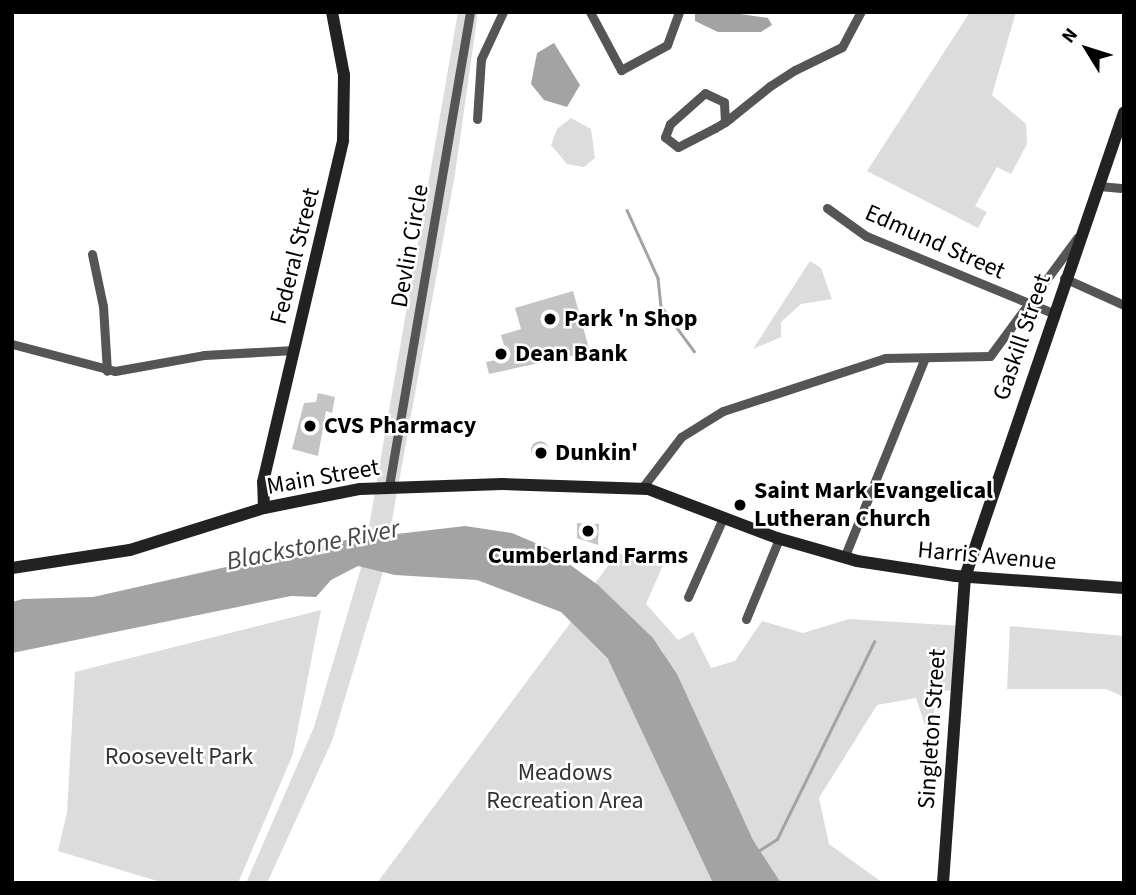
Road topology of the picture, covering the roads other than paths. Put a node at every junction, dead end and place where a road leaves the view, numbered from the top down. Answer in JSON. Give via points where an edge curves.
{"nodes":[{"id":1,"x":332,"y":12,"type":"edge"},
{"id":2,"x":470,"y":12,"type":"edge"},
{"id":3,"x":503,"y":12,"type":"edge"},
{"id":4,"x":590,"y":12,"type":"edge"},
{"id":5,"x":680,"y":12,"type":"edge"},
{"id":6,"x":861,"y":12,"type":"edge"},
{"id":7,"x":1124,"y":112,"type":"edge"},
{"id":8,"x":477,"y":119,"type":"dead end"},
{"id":9,"x":725,"y":122,"type":"junction"},
{"id":10,"x":1099,"y":186,"type":"junction"},
{"id":11,"x":1124,"y":188,"type":"edge"},
{"id":12,"x":827,"y":208,"type":"dead end"},
{"id":13,"x":1079,"y":235,"type":"junction"},
{"id":14,"x":92,"y":254,"type":"dead end"},
{"id":15,"x":1064,"y":278,"type":"junction"},
{"id":16,"x":1124,"y":305,"type":"edge"},
{"id":17,"x":1031,"y":306,"type":"junction"},
{"id":18,"x":1053,"y":313,"type":"junction"},
{"id":19,"x":12,"y":344,"type":"edge"},
{"id":20,"x":294,"y":350,"type":"junction"},
{"id":21,"x":925,"y":358,"type":"junction"},
{"id":22,"x":107,"y":371,"type":"junction"},
{"id":23,"x":390,"y":486,"type":"junction"},
{"id":24,"x":646,"y":489,"type":"junction"},
{"id":25,"x":264,"y":508,"type":"junction"},
{"id":26,"x":723,"y":518,"type":"junction"},
{"id":27,"x":779,"y":539,"type":"junction"},
{"id":28,"x":844,"y":558,"type":"junction"},
{"id":29,"x":12,"y":568,"type":"edge"},
{"id":30,"x":965,"y":577,"type":"junction"},
{"id":31,"x":1124,"y":588,"type":"edge"},
{"id":32,"x":688,"y":597,"type":"dead end"},
{"id":33,"x":746,"y":619,"type":"dead end"},
{"id":34,"x":943,"y":883,"type":"edge"}],
"edges":[{"from":1,"to":20,"type":"street","name":"Federal Street","via":[[344,75],[343,140]]},
{"from":2,"to":23,"type":"street","name":"Devlin Circle"},
{"from":3,"to":8,"type":"street","via":[[481,59]]},
{"from":4,"to":5,"type":"street","via":[[621,70],[667,44]]},
{"from":6,"to":9,"type":"street","via":[[842,47],[795,70]]},
{"from":7,"to":10,"type":"street","name":"Gaskill Street"},
{"from":9,"to":9,"type":"street","via":[[724,102],[705,93],[670,124],[665,137],[678,148]]},
{"from":10,"to":11,"type":"street"},
{"from":10,"to":13,"type":"street","name":"Gaskill Street"},
{"from":12,"to":17,"type":"street","name":"Edmund Street","via":[[866,236]]},
{"from":13,"to":15,"type":"street","name":"Gaskill Street"},
{"from":13,"to":17,"type":"street"},
{"from":14,"to":22,"type":"street"},
{"from":15,"to":16,"type":"street"},
{"from":15,"to":18,"type":"street","name":"Gaskill Street"},
{"from":17,"to":18,"type":"street","name":"Edmund Street"},
{"from":17,"to":21,"type":"street","via":[[990,356]]},
{"from":18,"to":30,"type":"street","name":"Gaskill Street"},
{"from":19,"to":22,"type":"street"},
{"from":20,"to":22,"type":"street","via":[[204,355]]},
{"from":20,"to":25,"type":"street","name":"Federal Street","via":[[263,482]]},
{"from":21,"to":24,"type":"street","via":[[875,361],[713,415],[674,443]]},
{"from":21,"to":28,"type":"street"},
{"from":23,"to":24,"type":"street","name":"Main Street"},
{"from":23,"to":25,"type":"street","name":"Main Street"},
{"from":24,"to":26,"type":"street","name":"Harris Avenue"},
{"from":25,"to":29,"type":"street","name":"Main Street","via":[[130,550]]},
{"from":26,"to":27,"type":"street","name":"Harris Avenue"},
{"from":26,"to":32,"type":"street"},
{"from":27,"to":28,"type":"street","name":"Harris Avenue"},
{"from":27,"to":33,"type":"street"},
{"from":28,"to":30,"type":"street","name":"Harris Avenue"},
{"from":30,"to":31,"type":"street","name":"Harris Avenue"},
{"from":30,"to":34,"type":"street","name":"Singleton Street"}]}
